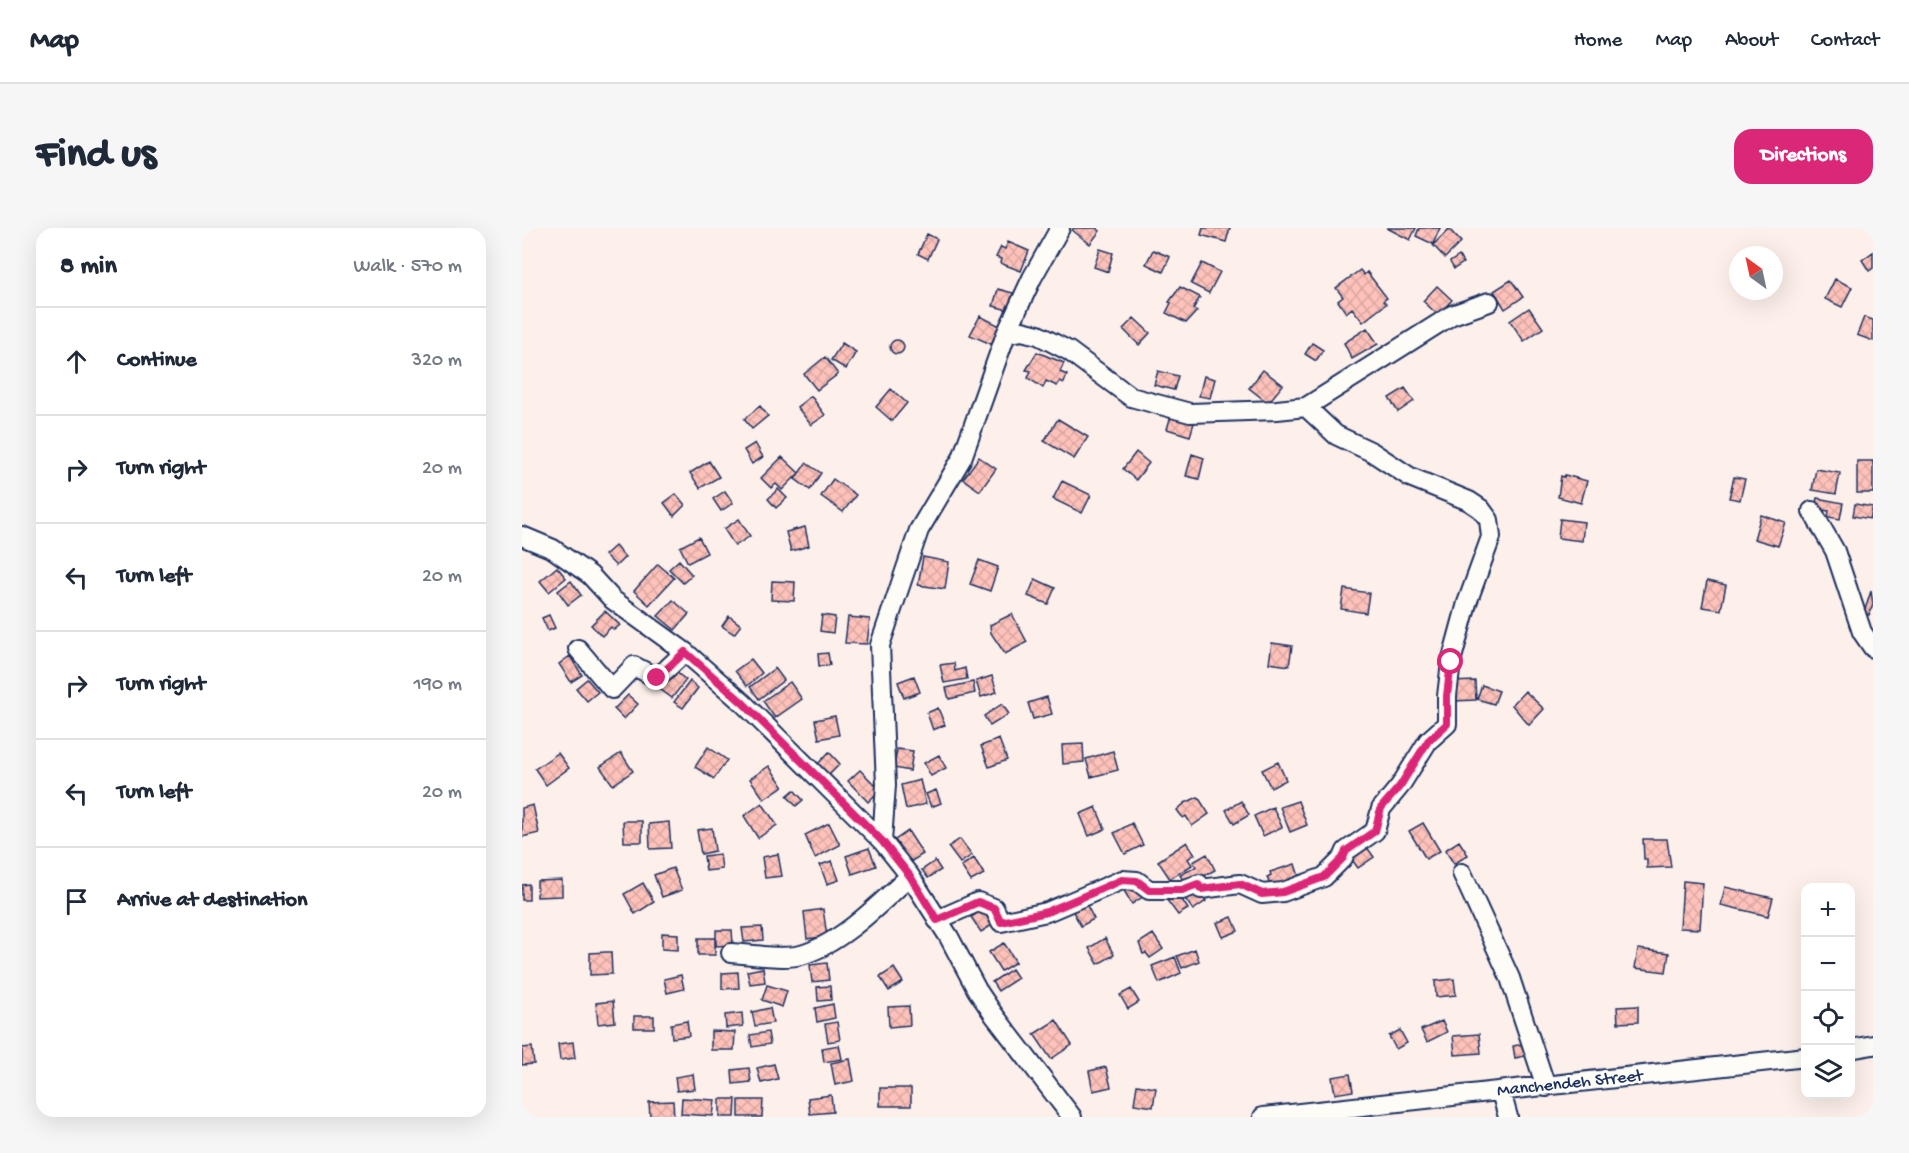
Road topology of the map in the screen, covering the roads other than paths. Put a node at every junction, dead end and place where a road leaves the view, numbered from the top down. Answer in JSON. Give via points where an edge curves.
{"nodes":[{"id":1,"x":1060,"y":228,"type":"edge"},
{"id":2,"x":1489,"y":302,"type":"dead end"},
{"id":3,"x":1006,"y":334,"type":"junction"},
{"id":4,"x":1306,"y":406,"type":"junction"},
{"id":5,"x":1812,"y":511,"type":"dead end"},
{"id":6,"x":522,"y":536,"type":"edge"},
{"id":7,"x":1873,"y":648,"type":"edge"},
{"id":8,"x":578,"y":649,"type":"dead end"},
{"id":9,"x":685,"y":652,"type":"junction"},
{"id":10,"x":882,"y":841,"type":"junction"},
{"id":11,"x":1462,"y":873,"type":"dead end"},
{"id":12,"x":910,"y":876,"type":"junction"},
{"id":13,"x":937,"y":920,"type":"junction"},
{"id":14,"x":731,"y":953,"type":"dead end"},
{"id":15,"x":1873,"y":1045,"type":"edge"},
{"id":16,"x":1855,"y":1048,"type":"edge"},
{"id":17,"x":1801,"y":1058,"type":"edge"},
{"id":18,"x":1546,"y":1087,"type":"junction"},
{"id":19,"x":1501,"y":1092,"type":"junction"},
{"id":20,"x":1072,"y":1117,"type":"edge"},
{"id":21,"x":1263,"y":1117,"type":"edge"},
{"id":22,"x":1508,"y":1117,"type":"edge"}],
"edges":[{"from":1,"to":3,"type":"street"},
{"from":2,"to":4,"type":"street","via":[[1452,315]]},
{"from":3,"to":4,"type":"street","via":[[1038,335],[1070,351],[1131,397],[1191,413]]},
{"from":3,"to":10,"type":"street","via":[[962,458],[919,530],[880,645],[886,785]]},
{"from":4,"to":13,"type":"street","via":[[1336,435],[1410,477],[1469,501],[1489,520],[1491,537],[1451,662],[1447,724],[1428,741],[1381,808],[1375,831],[1346,851],[1324,877],[1283,892],[1262,894],[1240,884],[1211,890],[1201,889],[1198,884],[1182,890],[1149,890],[1137,881],[1122,880],[1027,918],[1001,922],[994,908],[978,902]]},
{"from":5,"to":7,"type":"street","via":[[1835,550],[1862,632]]},
{"from":6,"to":9,"type":"street","via":[[554,549],[590,575],[613,600]]},
{"from":8,"to":9,"type":"street","via":[[612,689],[634,666],[657,678]]},
{"from":9,"to":10,"type":"street","via":[[743,703]]},
{"from":10,"to":12,"type":"street"},
{"from":11,"to":18,"type":"street","via":[[1510,978]]},
{"from":12,"to":13,"type":"street"},
{"from":12,"to":14,"type":"street","via":[[863,919],[814,950],[799,956]]},
{"from":13,"to":20,"type":"street","via":[[988,1007]]},
{"from":15,"to":16,"type":"street"},
{"from":17,"to":18,"type":"street","name":"Manchendeh Street"},
{"from":18,"to":19,"type":"street","name":"Manchendeh Street"},
{"from":19,"to":21,"type":"street","name":"Manchendeh Street"},
{"from":19,"to":22,"type":"street"}]}
